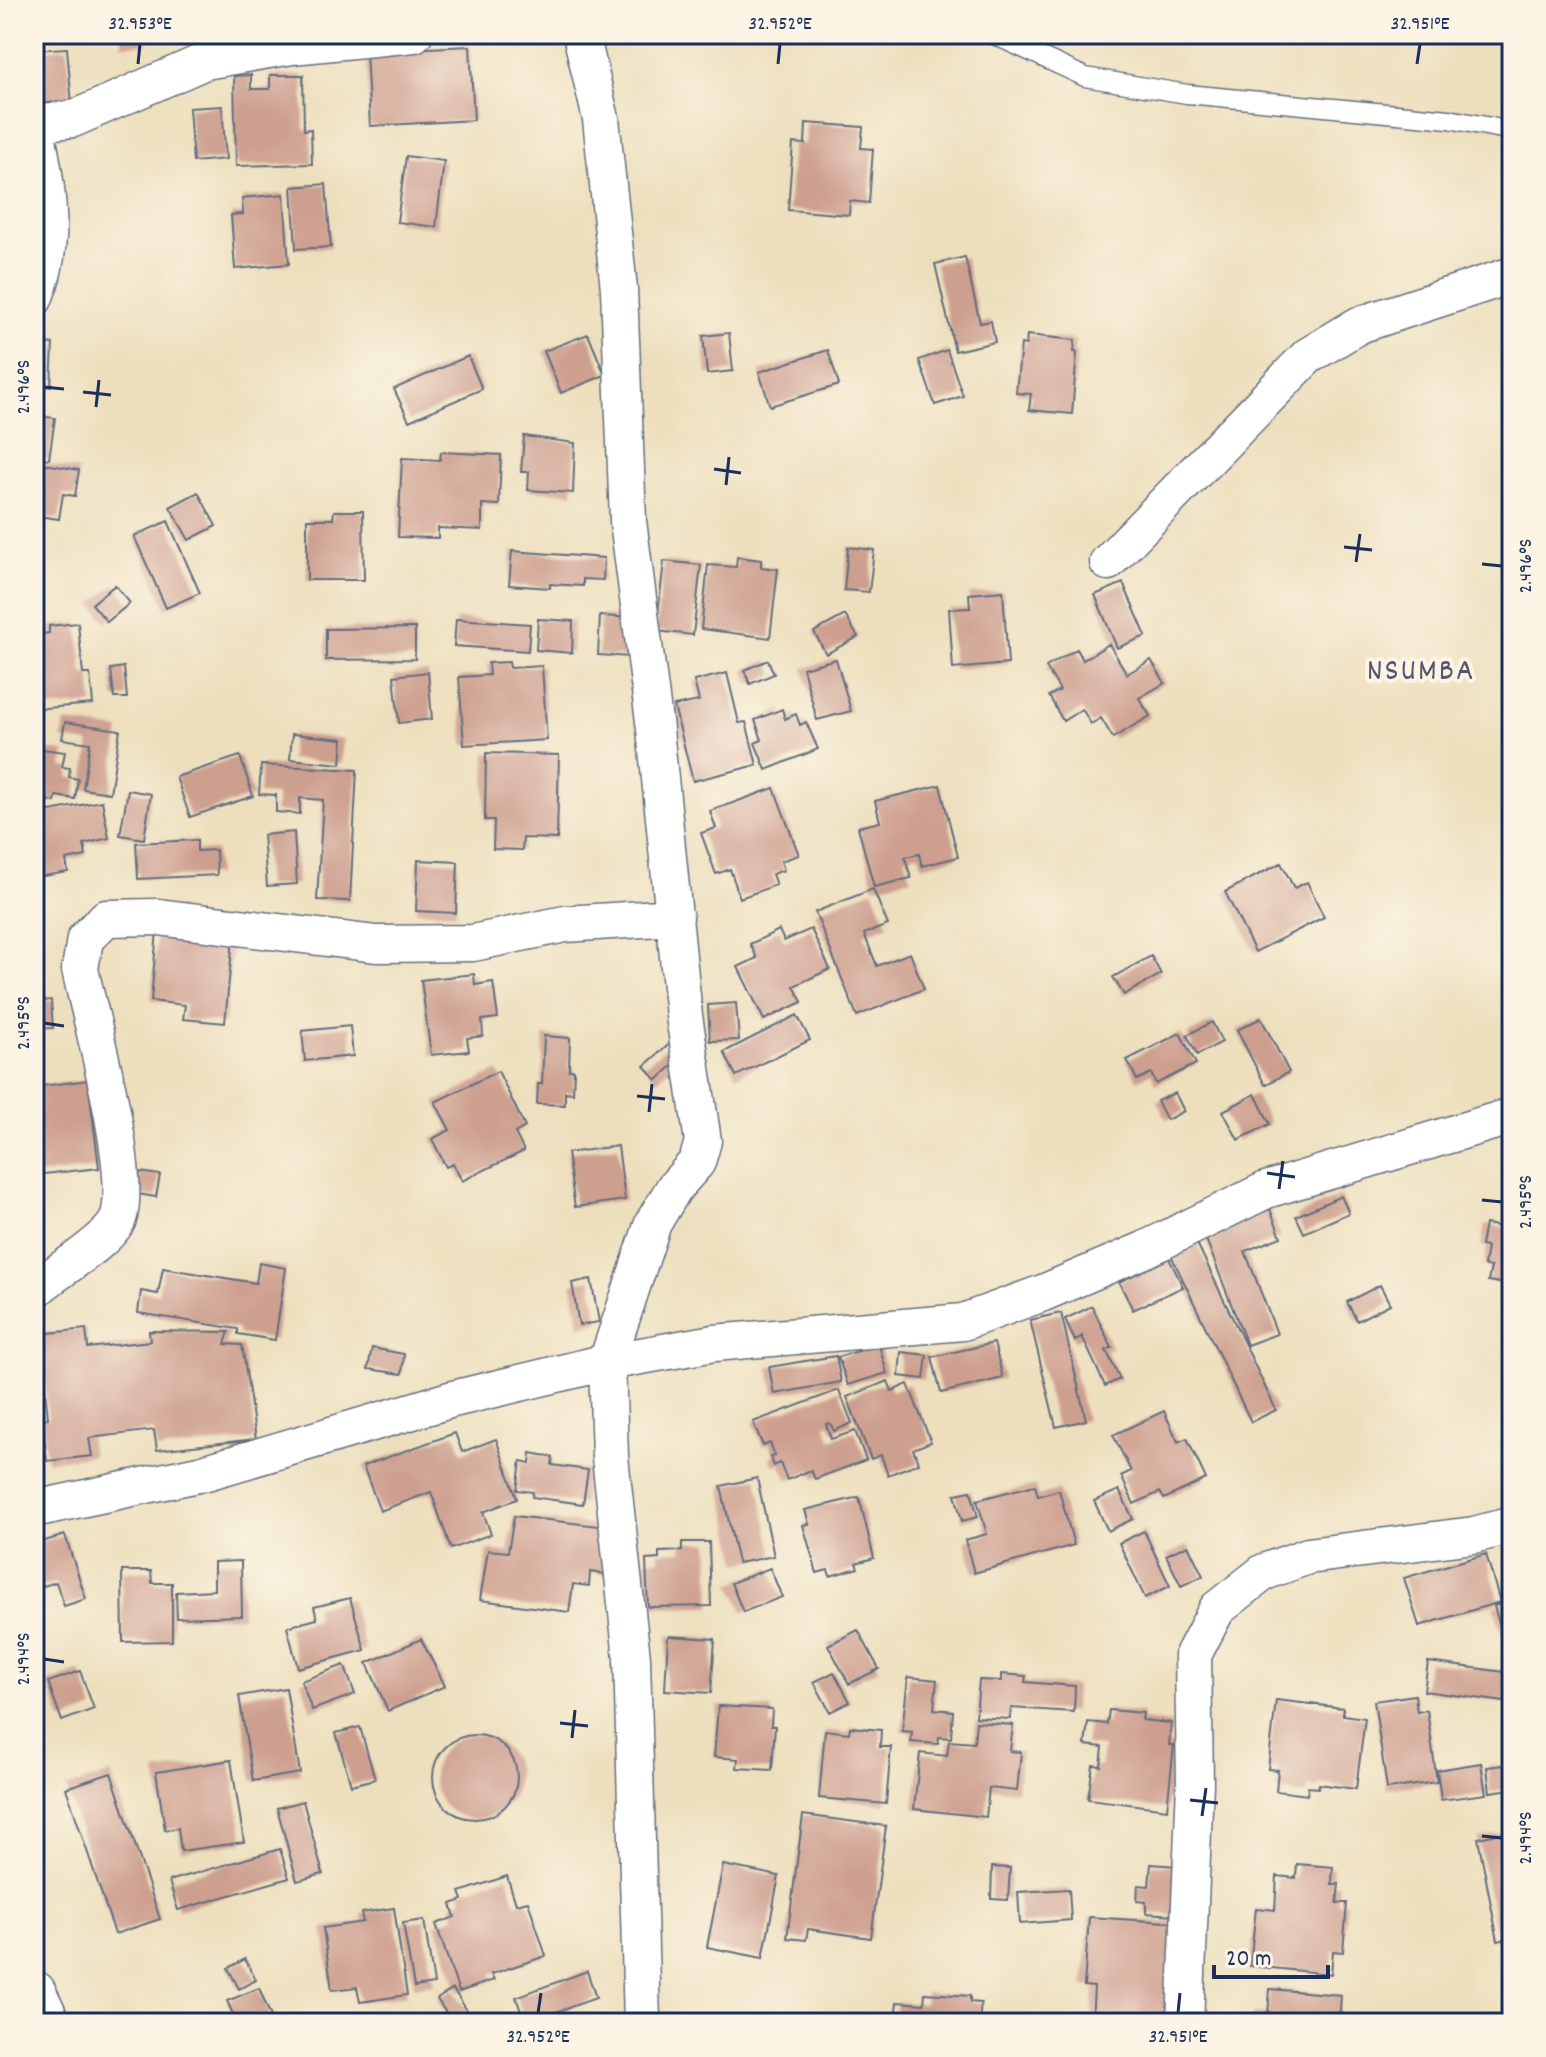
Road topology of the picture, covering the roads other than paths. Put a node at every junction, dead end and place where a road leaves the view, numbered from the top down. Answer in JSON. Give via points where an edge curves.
{"nodes":[{"id":1,"x":414,"y":34,"type":"edge"},
{"id":2,"x":581,"y":34,"type":"edge"},
{"id":3,"x":992,"y":34,"type":"edge"},
{"id":4,"x":35,"y":123,"type":"edge"},
{"id":5,"x":1512,"y":131,"type":"edge"},
{"id":6,"x":1512,"y":275,"type":"edge"},
{"id":7,"x":34,"y":299,"type":"edge"},
{"id":8,"x":1108,"y":562,"type":"dead end"},
{"id":9,"x":675,"y":917,"type":"junction"},
{"id":10,"x":1512,"y":1116,"type":"edge"},
{"id":11,"x":34,"y":1291,"type":"edge"},
{"id":12,"x":607,"y":1362,"type":"junction"},
{"id":13,"x":34,"y":1509,"type":"edge"},
{"id":14,"x":1512,"y":1525,"type":"edge"},
{"id":15,"x":34,"y":1993,"type":"edge"},
{"id":16,"x":48,"y":2023,"type":"edge"},
{"id":17,"x":642,"y":2023,"type":"edge"},
{"id":18,"x":1185,"y":2023,"type":"edge"}],
"edges":[{"from":1,"to":4,"type":"street","via":[[205,61],[82,116]]},
{"from":2,"to":9,"type":"street","via":[[601,119],[619,289],[628,521]]},
{"from":3,"to":5,"type":"lane","via":[[1085,77],[1187,94],[1449,119]]},
{"from":4,"to":7,"type":"street","via":[[50,209],[44,276]]},
{"from":6,"to":8,"type":"street","via":[[1359,325],[1308,356]]},
{"from":9,"to":11,"type":"street","via":[[565,924],[473,943],[376,944],[158,917],[106,918],[85,939],[80,969],[121,1166],[117,1219],[107,1233]]},
{"from":9,"to":12,"type":"street","via":[[703,1141],[697,1162],[653,1223]]},
{"from":10,"to":12,"type":"street","via":[[1266,1190],[1144,1250],[963,1322],[714,1343]]},
{"from":12,"to":13,"type":"street","via":[[453,1399],[203,1473]]},
{"from":12,"to":17,"type":"street","via":[[610,1457],[632,1658]]},
{"from":14,"to":18,"type":"street","via":[[1474,1535],[1308,1556],[1264,1572],[1217,1609],[1193,1655],[1195,1783]]},
{"from":15,"to":16,"type":"main road"}]}
